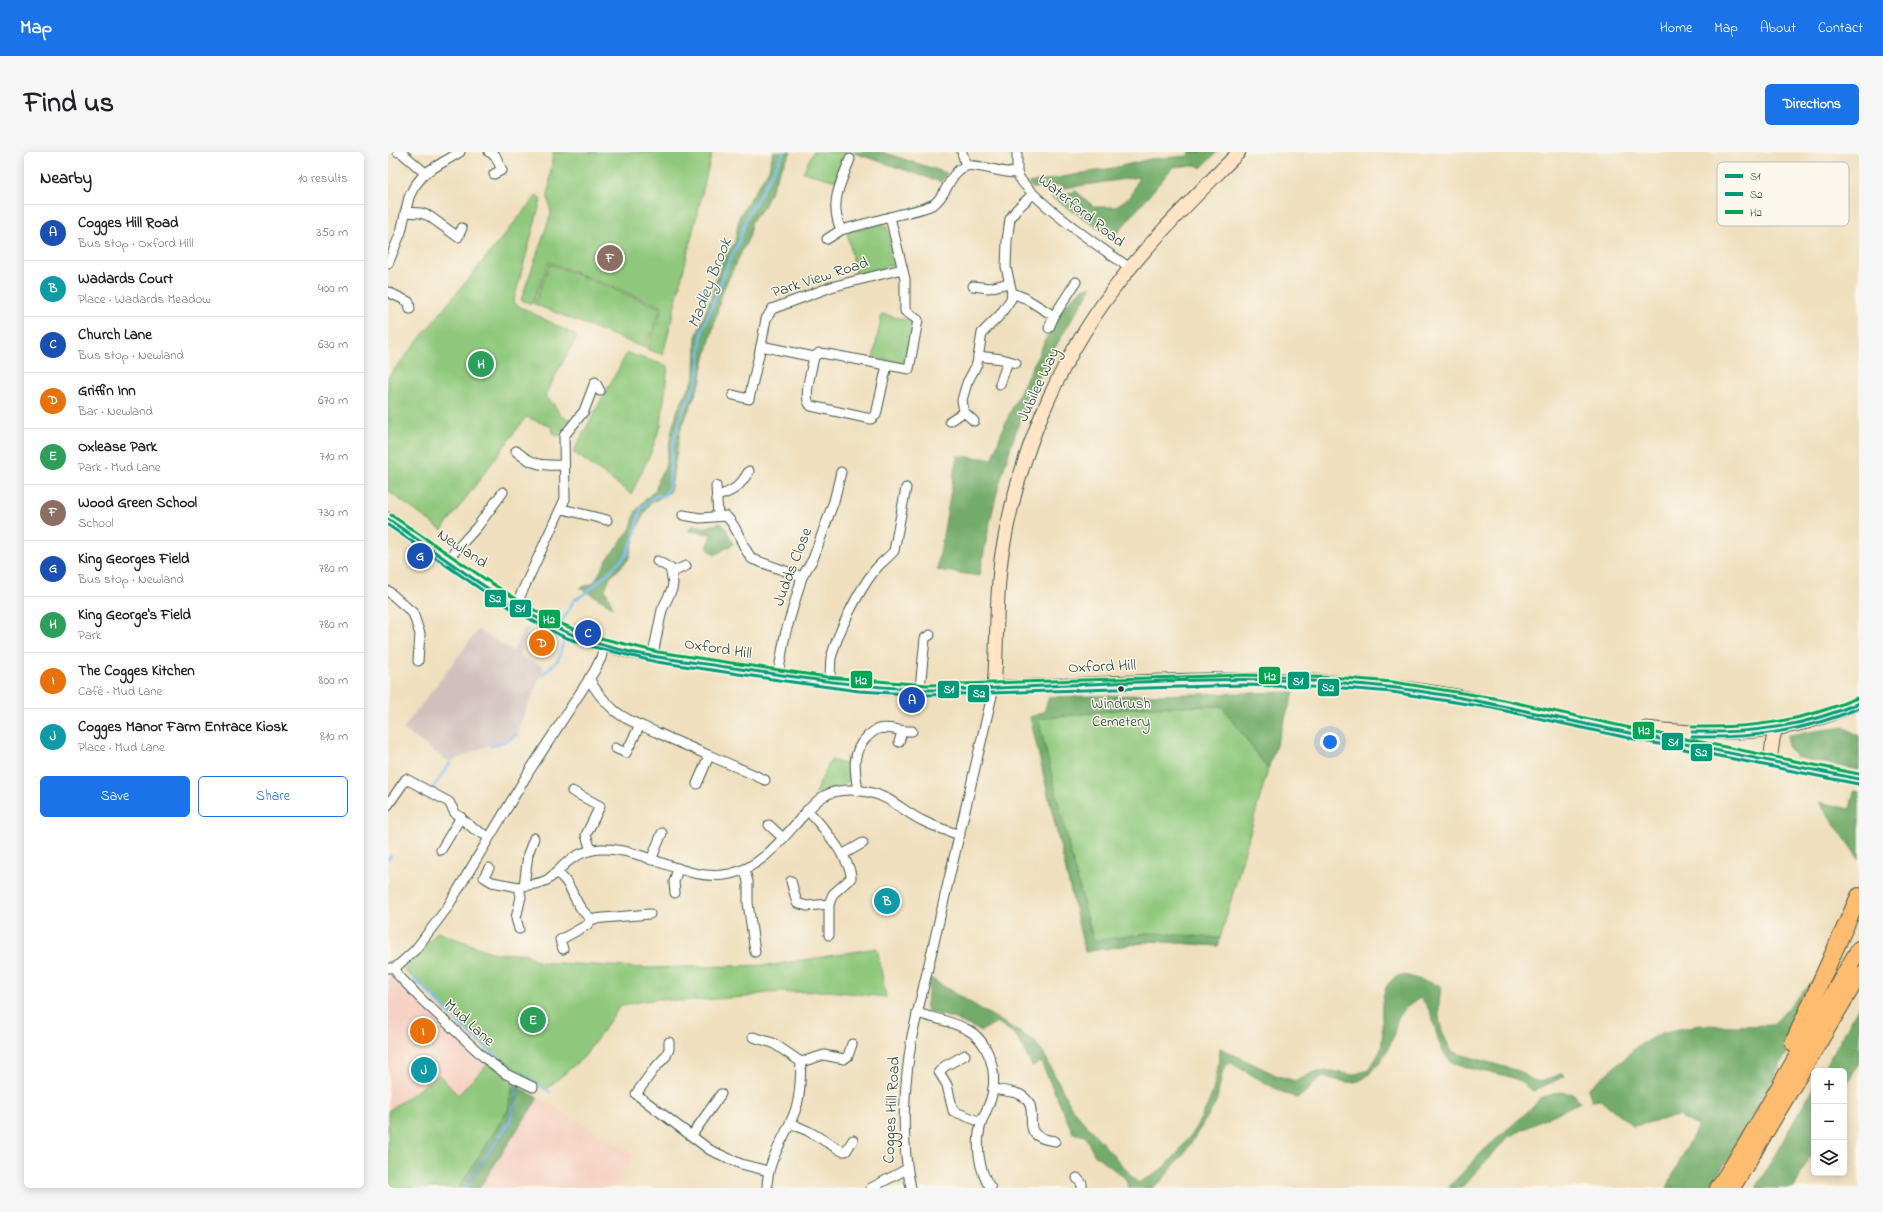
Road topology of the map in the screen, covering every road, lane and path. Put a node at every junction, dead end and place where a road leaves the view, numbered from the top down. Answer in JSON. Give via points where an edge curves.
{"nodes":[{"id":1,"x":401,"y":152,"type":"edge"},
{"id":2,"x":460,"y":152,"type":"edge"},
{"id":3,"x":489,"y":152,"type":"edge"},
{"id":4,"x":962,"y":152,"type":"edge"},
{"id":5,"x":1017,"y":152,"type":"edge"},
{"id":6,"x":1238,"y":152,"type":"edge"},
{"id":7,"x":850,"y":159,"type":"dead end"},
{"id":8,"x":966,"y":166,"type":"junction"},
{"id":9,"x":425,"y":173,"type":"junction"},
{"id":10,"x":511,"y":173,"type":"dead end"},
{"id":11,"x":1018,"y":173,"type":"junction"},
{"id":12,"x":1034,"y":194,"type":"junction"},
{"id":13,"x":405,"y":212,"type":"junction"},
{"id":14,"x":890,"y":217,"type":"junction"},
{"id":15,"x":462,"y":228,"type":"dead end"},
{"id":16,"x":841,"y":230,"type":"junction"},
{"id":17,"x":827,"y":239,"type":"dead end"},
{"id":18,"x":391,"y":247,"type":"edge"},
{"id":19,"x":388,"y":264,"type":"edge"},
{"id":20,"x":1130,"y":268,"type":"junction"},
{"id":21,"x":902,"y":269,"type":"junction"},
{"id":22,"x":1076,"y":282,"type":"dead end"},
{"id":23,"x":1009,"y":283,"type":"junction"},
{"id":24,"x":972,"y":286,"type":"dead end"},
{"id":25,"x":388,"y":292,"type":"edge"},
{"id":26,"x":1012,"y":293,"type":"junction"},
{"id":27,"x":411,"y":303,"type":"dead end"},
{"id":28,"x":1054,"y":316,"type":"junction"},
{"id":29,"x":1049,"y":328,"type":"dead end"},
{"id":30,"x":761,"y":346,"type":"junction"},
{"id":31,"x":978,"y":356,"type":"junction"},
{"id":32,"x":814,"y":357,"type":"junction"},
{"id":33,"x":887,"y":365,"type":"junction"},
{"id":34,"x":1000,"y":384,"type":"dead end"},
{"id":35,"x":600,"y":392,"type":"dead end"},
{"id":36,"x":733,"y":395,"type":"dead end"},
{"id":37,"x":964,"y":412,"type":"junction"},
{"id":38,"x":950,"y":421,"type":"dead end"},
{"id":39,"x":974,"y":421,"type":"dead end"},
{"id":40,"x":516,"y":451,"type":"dead end"},
{"id":41,"x":564,"y":465,"type":"junction"},
{"id":42,"x":749,"y":470,"type":"dead end"},
{"id":43,"x":841,"y":472,"type":"dead end"},
{"id":44,"x":716,"y":486,"type":"dead end"},
{"id":45,"x":906,"y":488,"type":"dead end"},
{"id":46,"x":503,"y":492,"type":"dead end"},
{"id":47,"x":717,"y":496,"type":"junction"},
{"id":48,"x":562,"y":509,"type":"junction"},
{"id":49,"x":683,"y":515,"type":"dead end"},
{"id":50,"x":718,"y":516,"type":"junction"},
{"id":51,"x":388,"y":518,"type":"edge"},
{"id":52,"x":607,"y":520,"type":"dead end"},
{"id":53,"x":448,"y":560,"type":"junction"},
{"id":54,"x":657,"y":561,"type":"dead end"},
{"id":55,"x":686,"y":566,"type":"dead end"},
{"id":56,"x":672,"y":572,"type":"junction"},
{"id":57,"x":802,"y":577,"type":"junction"},
{"id":58,"x":388,"y":591,"type":"edge"},
{"id":59,"x":516,"y":605,"type":"junction"},
{"id":60,"x":930,"y":635,"type":"dead end"},
{"id":61,"x":604,"y":645,"type":"junction"},
{"id":62,"x":653,"y":654,"type":"junction"},
{"id":63,"x":418,"y":661,"type":"dead end"},
{"id":64,"x":778,"y":675,"type":"junction"},
{"id":65,"x":589,"y":678,"type":"junction"},
{"id":66,"x":829,"y":682,"type":"junction"},
{"id":67,"x":994,"y":688,"type":"junction"},
{"id":68,"x":920,"y":689,"type":"junction"},
{"id":69,"x":1859,"y":703,"type":"edge"},
{"id":70,"x":640,"y":725,"type":"junction"},
{"id":71,"x":1776,"y":728,"type":"junction"},
{"id":72,"x":1612,"y":729,"type":"junction"},
{"id":73,"x":912,"y":731,"type":"dead end"},
{"id":74,"x":902,"y":732,"type":"junction"},
{"id":75,"x":899,"y":742,"type":"dead end"},
{"id":76,"x":615,"y":748,"type":"dead end"},
{"id":77,"x":709,"y":756,"type":"junction"},
{"id":78,"x":1770,"y":762,"type":"junction"},
{"id":79,"x":1859,"y":779,"type":"edge"},
{"id":80,"x":765,"y":780,"type":"dead end"},
{"id":81,"x":697,"y":784,"type":"dead end"},
{"id":82,"x":572,"y":791,"type":"dead end"},
{"id":83,"x":858,"y":791,"type":"junction"},
{"id":84,"x":388,"y":805,"type":"edge"},
{"id":85,"x":808,"y":810,"type":"junction"},
{"id":86,"x":461,"y":817,"type":"junction"},
{"id":87,"x":769,"y":825,"type":"dead end"},
{"id":88,"x":662,"y":833,"type":"dead end"},
{"id":89,"x":960,"y":835,"type":"junction"},
{"id":90,"x":489,"y":837,"type":"junction"},
{"id":91,"x":534,"y":838,"type":"dead end"},
{"id":92,"x":783,"y":838,"type":"junction"},
{"id":93,"x":863,"y":843,"type":"dead end"},
{"id":94,"x":441,"y":850,"type":"dead end"},
{"id":95,"x":591,"y":850,"type":"junction"},
{"id":96,"x":842,"y":855,"type":"junction"},
{"id":97,"x":651,"y":860,"type":"junction"},
{"id":98,"x":489,"y":868,"type":"dead end"},
{"id":99,"x":678,"y":868,"type":"junction"},
{"id":100,"x":745,"y":870,"type":"junction"},
{"id":101,"x":557,"y":872,"type":"junction"},
{"id":102,"x":791,"y":881,"type":"dead end"},
{"id":103,"x":521,"y":887,"type":"junction"},
{"id":104,"x":675,"y":893,"type":"dead end"},
{"id":105,"x":1859,"y":896,"type":"edge"},
{"id":106,"x":829,"y":904,"type":"junction"},
{"id":107,"x":650,"y":914,"type":"dead end"},
{"id":108,"x":592,"y":919,"type":"junction"},
{"id":109,"x":519,"y":929,"type":"dead end"},
{"id":110,"x":828,"y":935,"type":"dead end"},
{"id":111,"x":563,"y":948,"type":"dead end"},
{"id":112,"x":1859,"y":949,"type":"edge"},
{"id":113,"x":755,"y":952,"type":"dead end"},
{"id":114,"x":392,"y":968,"type":"edge"},
{"id":115,"x":1859,"y":975,"type":"edge"},
{"id":116,"x":1859,"y":985,"type":"edge"},
{"id":117,"x":917,"y":1014,"type":"junction"},
{"id":118,"x":1836,"y":1014,"type":"junction"},
{"id":119,"x":753,"y":1037,"type":"dead end"},
{"id":120,"x":669,"y":1042,"type":"dead end"},
{"id":121,"x":852,"y":1044,"type":"dead end"},
{"id":122,"x":965,"y":1055,"type":"dead end"},
{"id":123,"x":801,"y":1062,"type":"junction"},
{"id":124,"x":533,"y":1087,"type":"dead end"},
{"id":125,"x":993,"y":1089,"type":"junction"},
{"id":126,"x":721,"y":1094,"type":"dead end"},
{"id":127,"x":982,"y":1122,"type":"junction"},
{"id":128,"x":790,"y":1123,"type":"junction"},
{"id":129,"x":692,"y":1135,"type":"junction"},
{"id":130,"x":1749,"y":1139,"type":"junction"},
{"id":131,"x":853,"y":1140,"type":"dead end"},
{"id":132,"x":1055,"y":1141,"type":"dead end"},
{"id":133,"x":907,"y":1169,"type":"junction"},
{"id":134,"x":768,"y":1171,"type":"junction"},
{"id":135,"x":1077,"y":1178,"type":"dead end"},
{"id":136,"x":767,"y":1188,"type":"edge"},
{"id":137,"x":871,"y":1188,"type":"edge"},
{"id":138,"x":911,"y":1188,"type":"edge"},
{"id":139,"x":991,"y":1188,"type":"edge"},
{"id":140,"x":1082,"y":1188,"type":"edge"},
{"id":141,"x":1718,"y":1188,"type":"edge"},
{"id":142,"x":1732,"y":1188,"type":"edge"}],
"edges":[{"from":1,"to":9,"type":"street"},
{"from":2,"to":9,"type":"street"},
{"from":3,"to":10,"type":"street","via":[[495,155],[498,172]]},
{"from":4,"to":8,"type":"street"},
{"from":5,"to":11,"type":"street"},
{"from":6,"to":20,"type":"main road","name":"Jubilee Way"},
{"from":7,"to":16,"type":"street","via":[[835,204]]},
{"from":8,"to":11,"type":"street","name":"Waterford Road","via":[[1010,174]]},
{"from":8,"to":14,"type":"street","via":[[955,174],[934,204]]},
{"from":9,"to":13,"type":"street","via":[[409,196]]},
{"from":11,"to":12,"type":"street","name":"Waterford Road"},
{"from":12,"to":20,"type":"street","name":"Waterford Road"},
{"from":12,"to":23,"type":"street","via":[[1017,209],[1009,224],[1006,267]]},
{"from":13,"to":15,"type":"street","via":[[430,216],[458,237]]},
{"from":13,"to":18,"type":"street","via":[[401,232]]},
{"from":14,"to":16,"type":"street"},
{"from":14,"to":21,"type":"street"},
{"from":16,"to":17,"type":"street"},
{"from":18,"to":19,"type":"street"},
{"from":20,"to":67,"type":"main road","name":"Jubilee Way","via":[[1095,314],[1070,356],[1042,414],[1024,462],[1010,513],[999,574]]},
{"from":21,"to":30,"type":"street","name":"Park View Road","via":[[831,287],[772,309],[766,319]]},
{"from":21,"to":33,"type":"street","via":[[906,289],[903,300],[905,311],[918,320],[918,327],[909,369]]},
{"from":22,"to":28,"type":"street"},
{"from":23,"to":24,"type":"street","via":[[989,288]]},
{"from":23,"to":26,"type":"street"},
{"from":25,"to":27,"type":"street"},
{"from":26,"to":28,"type":"street"},
{"from":26,"to":31,"type":"street","via":[[1006,307],[982,333]]},
{"from":28,"to":29,"type":"street"},
{"from":30,"to":32,"type":"street"},
{"from":30,"to":36,"type":"street","via":[[752,400]]},
{"from":31,"to":34,"type":"street","via":[[1012,362]]},
{"from":31,"to":37,"type":"street","via":[[964,391]]},
{"from":32,"to":33,"type":"street","via":[[819,352]]},
{"from":32,"to":33,"type":"street","via":[[808,404],[871,419],[876,415]]},
{"from":35,"to":41,"type":"street","via":[[595,382],[584,411],[564,436]]},
{"from":37,"to":38,"type":"street"},
{"from":37,"to":39,"type":"street"},
{"from":40,"to":41,"type":"street","via":[[534,463]]},
{"from":41,"to":48,"type":"street","via":[[565,499]]},
{"from":42,"to":47,"type":"street","via":[[740,485],[729,493]]},
{"from":43,"to":57,"type":"street","name":"Judds Close","via":[[834,501],[812,559]]},
{"from":44,"to":47,"type":"street"},
{"from":45,"to":66,"type":"street","via":[[894,550],[861,590],[834,650]]},
{"from":46,"to":53,"type":"street"},
{"from":47,"to":50,"type":"street"},
{"from":48,"to":52,"type":"street"},
{"from":48,"to":59,"type":"street"},
{"from":49,"to":50,"type":"street","via":[[700,518]]},
{"from":50,"to":57,"type":"street","via":[[726,516],[733,522],[752,559]]},
{"from":51,"to":53,"type":"main road","name":"Newland"},
{"from":53,"to":59,"type":"main road","name":"Newland"},
{"from":54,"to":56,"type":"street","via":[[670,568]]},
{"from":55,"to":56,"type":"street"},
{"from":56,"to":62,"type":"street","via":[[672,590],[662,610]]},
{"from":57,"to":64,"type":"street","name":"Judds Close","via":[[785,635]]},
{"from":58,"to":63,"type":"street","via":[[413,613],[420,634]]},
{"from":59,"to":61,"type":"main road","name":"Newland","via":[[545,623]]},
{"from":60,"to":68,"type":"street","via":[[925,638]]},
{"from":61,"to":62,"type":"main road","name":"Oxford Hill"},
{"from":61,"to":65,"type":"street","via":[[601,658]]},
{"from":62,"to":64,"type":"main road","name":"Oxford Hill"},
{"from":64,"to":66,"type":"main road","name":"Oxford Hill"},
{"from":65,"to":70,"type":"street","via":[[594,689],[616,712]]},
{"from":65,"to":90,"type":"street"},
{"from":66,"to":68,"type":"main road","name":"Oxford Hill"},
{"from":67,"to":68,"type":"main road","name":"Oxford Hill"},
{"from":67,"to":72,"type":"main road","name":"Oxford Hill","via":[[1285,679],[1451,694]]},
{"from":67,"to":89,"type":"street","name":"Cogges Hill Road"},
{"from":69,"to":71,"type":"main road","via":[[1812,721]]},
{"from":70,"to":76,"type":"street","via":[[626,753]]},
{"from":70,"to":77,"type":"street"},
{"from":71,"to":72,"type":"main road","via":[[1706,732],[1637,727]]},
{"from":71,"to":78,"type":"main road"},
{"from":72,"to":78,"type":"main road","name":"Oxford Hill"},
{"from":73,"to":74,"type":"street"},
{"from":74,"to":75,"type":"street"},
{"from":74,"to":83,"type":"street","via":[[887,728],[878,729],[860,743],[856,754]]},
{"from":77,"to":80,"type":"street"},
{"from":77,"to":81,"type":"street"},
{"from":78,"to":79,"type":"main road","name":"Oxford Hill"},
{"from":82,"to":95,"type":"street","via":[[603,802],[586,835]]},
{"from":83,"to":85,"type":"street","via":[[824,796]]},
{"from":83,"to":89,"type":"street","via":[[888,798],[924,822]]},
{"from":84,"to":86,"type":"street","via":[[406,779],[449,802],[455,813]]},
{"from":85,"to":92,"type":"street"},
{"from":85,"to":96,"type":"street"},
{"from":86,"to":90,"type":"street"},
{"from":86,"to":94,"type":"street"},
{"from":87,"to":92,"type":"street"},
{"from":88,"to":97,"type":"street"},
{"from":89,"to":117,"type":"street","name":"Cogges Hill Road"},
{"from":90,"to":114,"type":"street","via":[[447,908],[415,950]]},
{"from":91,"to":103,"type":"street"},
{"from":92,"to":100,"type":"street","via":[[765,856]]},
{"from":93,"to":96,"type":"street"},
{"from":95,"to":97,"type":"street","via":[[627,851]]},
{"from":95,"to":101,"type":"street","via":[[572,858]]},
{"from":96,"to":106,"type":"street","via":[[851,878],[833,894]]},
{"from":97,"to":99,"type":"street"},
{"from":98,"to":103,"type":"street","via":[[484,877],[492,882]]},
{"from":99,"to":100,"type":"street","via":[[720,876]]},
{"from":99,"to":104,"type":"street","via":[[674,882]]},
{"from":100,"to":113,"type":"street"},
{"from":101,"to":103,"type":"street","via":[[538,884]]},
{"from":101,"to":108,"type":"street","via":[[567,881],[580,909]]},
{"from":102,"to":106,"type":"street","via":[[797,903],[807,906]]},
{"from":103,"to":109,"type":"street","via":[[516,918]]},
{"from":105,"to":130,"type":"highway"},
{"from":106,"to":110,"type":"street"},
{"from":107,"to":108,"type":"street"},
{"from":108,"to":111,"type":"street","via":[[560,940]]},
{"from":112,"to":130,"type":"highway"},
{"from":114,"to":124,"type":"street","name":"Mud Lane","via":[[421,999],[486,1059],[506,1074]]},
{"from":115,"to":118,"type":"highway"},
{"from":116,"to":118,"type":"highway"},
{"from":117,"to":125,"type":"street","via":[[945,1021],[973,1033],[987,1051],[992,1068]]},
{"from":117,"to":133,"type":"street","name":"Cogges Hill Road","via":[[910,1044],[905,1091]]},
{"from":118,"to":142,"type":"highway"},
{"from":119,"to":123,"type":"street","via":[[773,1043]]},
{"from":120,"to":129,"type":"street","via":[[666,1056],[636,1094]]},
{"from":121,"to":123,"type":"street","via":[[848,1056],[844,1059],[824,1055]]},
{"from":122,"to":127,"type":"street","via":[[939,1072],[947,1086],[953,1112]]},
{"from":123,"to":128,"type":"street","via":[[796,1109]]},
{"from":125,"to":127,"type":"street"},
{"from":125,"to":132,"type":"street","via":[[1016,1093],[1025,1098],[1031,1110],[1031,1124],[1035,1136],[1041,1140]]},
{"from":126,"to":129,"type":"street"},
{"from":127,"to":139,"type":"street","via":[[980,1160]]},
{"from":128,"to":131,"type":"street","via":[[842,1151],[846,1152]]},
{"from":128,"to":134,"type":"street"},
{"from":129,"to":134,"type":"street","via":[[721,1156]]},
{"from":130,"to":141,"type":"highway"},
{"from":133,"to":137,"type":"street","name":"Cogges Hill Road"},
{"from":133,"to":138,"type":"street"},
{"from":134,"to":136,"type":"street"},
{"from":135,"to":140,"type":"street"}]}
